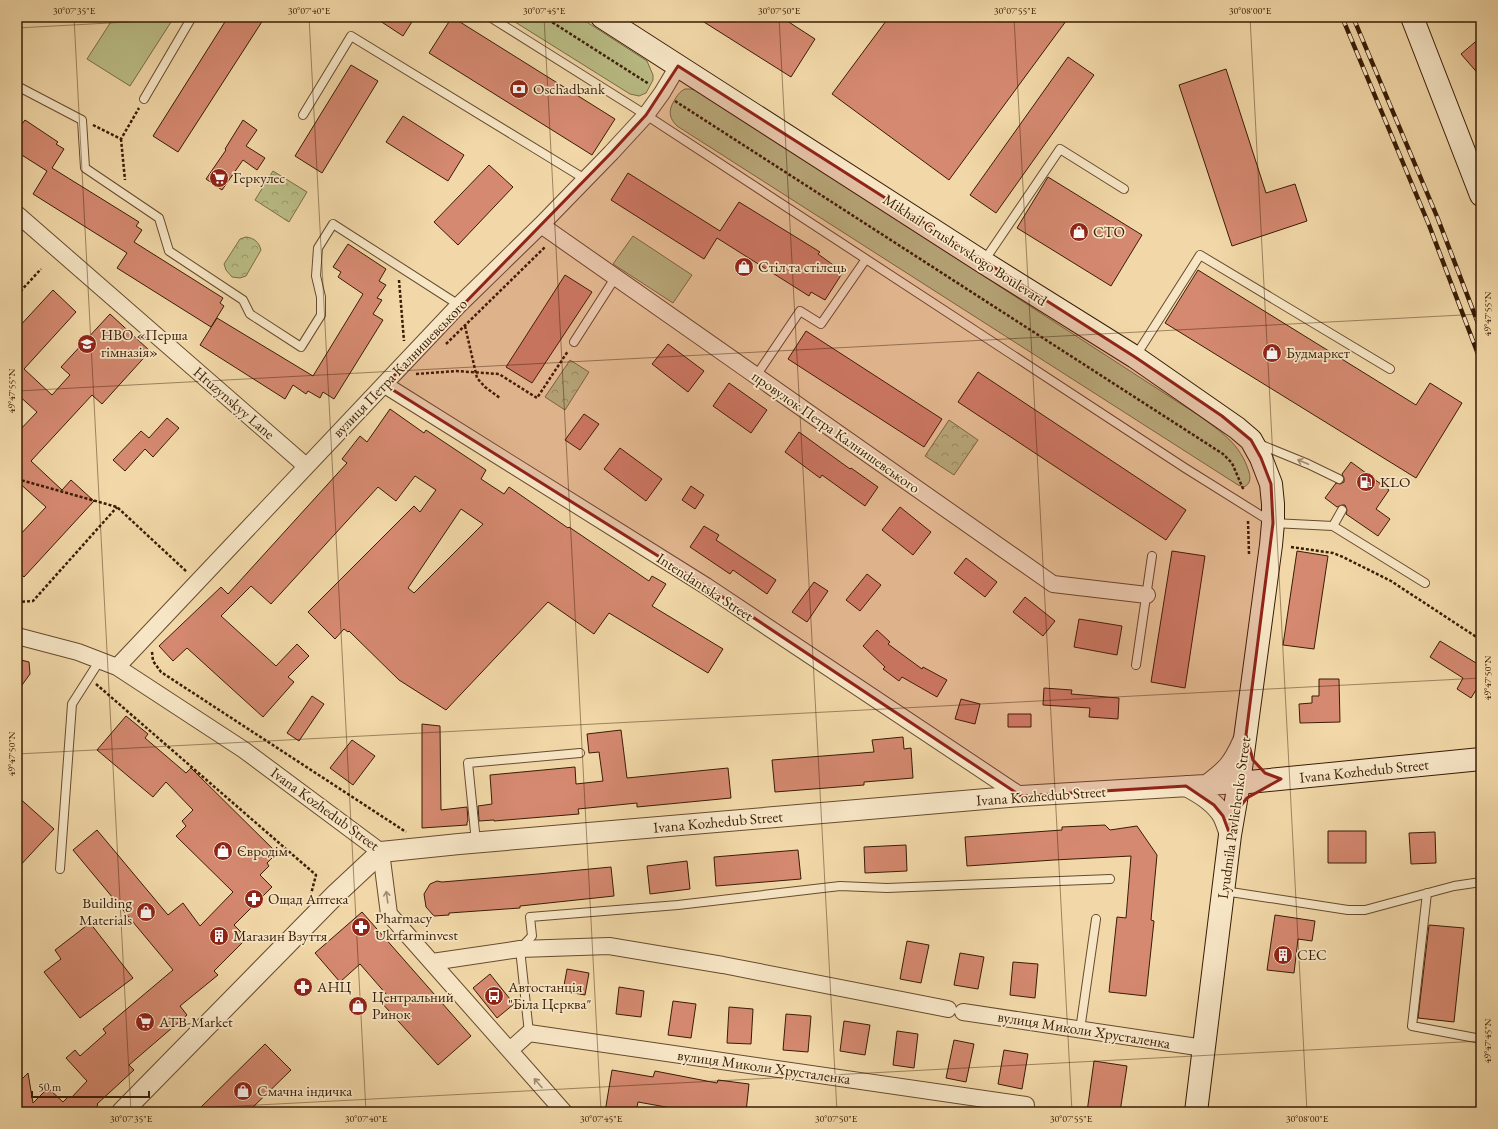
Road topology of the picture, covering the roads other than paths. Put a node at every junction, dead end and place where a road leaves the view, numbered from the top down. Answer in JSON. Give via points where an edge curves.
{"nodes":[{"id":1,"x":192,"y":17,"type":"edge"},
{"id":2,"x":490,"y":17,"type":"edge"},
{"id":3,"x":602,"y":17,"type":"edge"},
{"id":4,"x":1412,"y":17,"type":"edge"},
{"id":5,"x":678,"y":66,"type":"junction"},
{"id":6,"x":17,"y":86,"type":"edge"},
{"id":7,"x":144,"y":99,"type":"road end"},
{"id":8,"x":303,"y":115,"type":"dead end"},
{"id":9,"x":646,"y":115,"type":"junction"},
{"id":10,"x":585,"y":179,"type":"junction"},
{"id":11,"x":1124,"y":189,"type":"dead end"},
{"id":12,"x":1481,"y":195,"type":"edge"},
{"id":13,"x":17,"y":214,"type":"edge"},
{"id":14,"x":541,"y":225,"type":"junction"},
{"id":15,"x":866,"y":259,"type":"junction"},
{"id":16,"x":983,"y":262,"type":"junction"},
{"id":17,"x":615,"y":278,"type":"junction"},
{"id":18,"x":459,"y":305,"type":"junction"},
{"id":19,"x":574,"y":342,"type":"road end"},
{"id":20,"x":1135,"y":358,"type":"junction"},
{"id":21,"x":1390,"y":369,"type":"dead end"},
{"id":22,"x":756,"y":376,"type":"junction"},
{"id":23,"x":391,"y":388,"type":"junction"},
{"id":24,"x":1250,"y":440,"type":"junction"},
{"id":25,"x":306,"y":466,"type":"junction"},
{"id":26,"x":1339,"y":479,"type":"dead end"},
{"id":27,"x":1342,"y":510,"type":"dead end"},
{"id":28,"x":1273,"y":523,"type":"junction"},
{"id":29,"x":1333,"y":526,"type":"junction"},
{"id":30,"x":1152,"y":556,"type":"dead end"},
{"id":31,"x":1425,"y":583,"type":"dead end"},
{"id":32,"x":1147,"y":595,"type":"junction"},
{"id":33,"x":17,"y":636,"type":"edge"},
{"id":34,"x":100,"y":660,"type":"junction"},
{"id":35,"x":1136,"y":665,"type":"dead end"},
{"id":36,"x":117,"y":667,"type":"junction"},
{"id":37,"x":1246,"y":735,"type":"junction"},
{"id":38,"x":580,"y":753,"type":"dead end"},
{"id":39,"x":1481,"y":759,"type":"edge"},
{"id":40,"x":1281,"y":779,"type":"junction"},
{"id":41,"x":1239,"y":783,"type":"junction"},
{"id":42,"x":1207,"y":785,"type":"junction"},
{"id":43,"x":1186,"y":786,"type":"junction"},
{"id":44,"x":1021,"y":796,"type":"junction"},
{"id":45,"x":1232,"y":824,"type":"junction"},
{"id":46,"x":476,"y":842,"type":"junction"},
{"id":47,"x":381,"y":852,"type":"junction"},
{"id":48,"x":60,"y":869,"type":"dead end"},
{"id":49,"x":1110,"y":879,"type":"dead end"},
{"id":50,"x":1481,"y":882,"type":"edge"},
{"id":51,"x":1224,"y":891,"type":"junction"},
{"id":52,"x":1427,"y":893,"type":"junction"},
{"id":53,"x":1096,"y":919,"type":"dead end"},
{"id":54,"x":520,"y":949,"type":"junction"},
{"id":55,"x":432,"y":962,"type":"junction"},
{"id":56,"x":1080,"y":1030,"type":"junction"},
{"id":57,"x":528,"y":1032,"type":"junction"},
{"id":58,"x":1481,"y":1039,"type":"edge"},
{"id":59,"x":1204,"y":1048,"type":"junction"},
{"id":60,"x":510,"y":1050,"type":"junction"},
{"id":61,"x":1026,"y":1105,"type":"dead end"},
{"id":62,"x":122,"y":1112,"type":"edge"},
{"id":63,"x":564,"y":1112,"type":"edge"},
{"id":64,"x":1196,"y":1112,"type":"edge"}],
"edges":[{"from":1,"to":7,"type":"lane"},
{"from":2,"to":9,"type":"lane"},
{"from":3,"to":5,"type":"main road","name":"Mikhail Grushevskogo Boulevard"},
{"from":4,"to":12,"type":"main road"},
{"from":5,"to":9,"type":"street","name":"вулиця Петра Калнишевського"},
{"from":5,"to":16,"type":"main road","name":"Mikhail Grushevskogo Boulevard"},
{"from":6,"to":18,"type":"lane","via":[[82,120],[85,168],[159,218],[169,251],[243,300],[250,314],[301,347],[321,315],[321,297],[316,276],[318,248],[333,224]]},
{"from":8,"to":10,"type":"lane","via":[[351,36]]},
{"from":9,"to":10,"type":"street","name":"вулиця Петра Калнишевського"},
{"from":9,"to":15,"type":"lane"},
{"from":10,"to":14,"type":"street","name":"вулиця Петра Калнишевського"},
{"from":11,"to":16,"type":"lane","via":[[1060,149]]},
{"from":13,"to":25,"type":"street","name":"Hruzynskyy Lane"},
{"from":14,"to":17,"type":"street","name":"провулок Петра Калнишевського"},
{"from":14,"to":18,"type":"street","name":"вулиця Петра Калнишевського"},
{"from":15,"to":22,"type":"lane","via":[[821,324],[800,312]]},
{"from":15,"to":28,"type":"lane"},
{"from":16,"to":20,"type":"main road","name":"Mikhail Grushevskogo Boulevard"},
{"from":17,"to":19,"type":"lane"},
{"from":17,"to":22,"type":"street","name":"провулок Петра Калнишевського"},
{"from":18,"to":23,"type":"street","name":"вулиця Петра Калнишевського"},
{"from":20,"to":21,"type":"lane","via":[[1200,255]]},
{"from":20,"to":24,"type":"main road","name":"Mikhail Grushevskogo Boulevard","via":[[1222,416]]},
{"from":22,"to":32,"type":"street","name":"провулок Петра Калнишевського","via":[[1053,584]]},
{"from":23,"to":25,"type":"street","name":"вулиця Петра Калнишевського"},
{"from":23,"to":44,"type":"street","name":"Intendantska Street","via":[[706,586]]},
{"from":26,"to":24,"type":"lane","one_way":true},
{"from":24,"to":28,"type":"main road","name":"Mikhail Grushevskogo Boulevard","via":[[1261,458],[1271,484]]},
{"from":25,"to":36,"type":"street","name":"вулиця Петра Калнишевського"},
{"from":27,"to":29,"type":"lane"},
{"from":28,"to":29,"type":"lane"},
{"from":28,"to":37,"type":"main road","name":"Lyudmila Pavlichenko Street"},
{"from":29,"to":31,"type":"lane"},
{"from":30,"to":32,"type":"lane"},
{"from":32,"to":35,"type":"lane"},
{"from":33,"to":34,"type":"street","name":"Ivana Kozhedub Street"},
{"from":34,"to":36,"type":"street","name":"Ivana Kozhedub Street"},
{"from":34,"to":48,"type":"lane","via":[[72,704]]},
{"from":36,"to":47,"type":"street","name":"Ivana Kozhedub Street","via":[[244,750]]},
{"from":37,"to":40,"type":"main road","via":[[1253,760],[1264,773]]},
{"from":37,"to":41,"type":"main road","name":"Lyudmila Pavlichenko Street"},
{"from":37,"to":42,"type":"street","via":[[1235,760],[1224,773]]},
{"from":38,"to":46,"type":"lane","via":[[468,763]]},
{"from":39,"to":40,"type":"main road","name":"Ivana Kozhedub Street"},
{"from":40,"to":41,"type":"main road","name":"Ivana Kozhedub Street"},
{"from":40,"to":45,"type":"main road","via":[[1262,787],[1247,798]]},
{"from":41,"to":42,"type":"street","name":"Ivana Kozhedub Street"},
{"from":41,"to":45,"type":"main road","name":"Lyudmila Pavlichenko Street"},
{"from":42,"to":43,"type":"street","name":"Ivana Kozhedub Street"},
{"from":43,"to":44,"type":"street","name":"Ivana Kozhedub Street"},
{"from":43,"to":45,"type":"street","via":[[1200,793]]},
{"from":44,"to":46,"type":"street","name":"Ivana Kozhedub Street"},
{"from":45,"to":51,"type":"main road","name":"Lyudmila Pavlichenko Street"},
{"from":46,"to":47,"type":"street","name":"Ivana Kozhedub Street"},
{"from":55,"to":47,"type":"street","one_way":true,"via":[[389,914]]},
{"from":47,"to":62,"type":"street","via":[[336,894]]},
{"from":49,"to":54,"type":"lane","via":[[886,888],[840,886],[678,905],[530,917],[532,936]]},
{"from":50,"to":52,"type":"lane"},
{"from":51,"to":52,"type":"lane","via":[[1348,910],[1365,910]]},
{"from":51,"to":59,"type":"main road","name":"Lyudmila Pavlichenko Street"},
{"from":52,"to":58,"type":"lane","via":[[1412,1026]]},
{"from":53,"to":56,"type":"lane"},
{"from":54,"to":55,"type":"street","name":"вулиця Миколи Хрусталенка"},
{"from":54,"to":56,"type":"street","name":"вулиця Миколи Хрусталенка","via":[[609,946],[723,964],[956,1011]]},
{"from":54,"to":57,"type":"lane"},
{"from":55,"to":60,"type":"street"},
{"from":56,"to":59,"type":"street","name":"вулиця Миколи Хрусталенка"},
{"from":57,"to":60,"type":"street"},
{"from":57,"to":61,"type":"street","name":"вулиця Миколи Хрусталенка"},
{"from":59,"to":64,"type":"main road","name":"Lyudmila Pavlichenko Street"},
{"from":63,"to":60,"type":"street","one_way":true}]}
